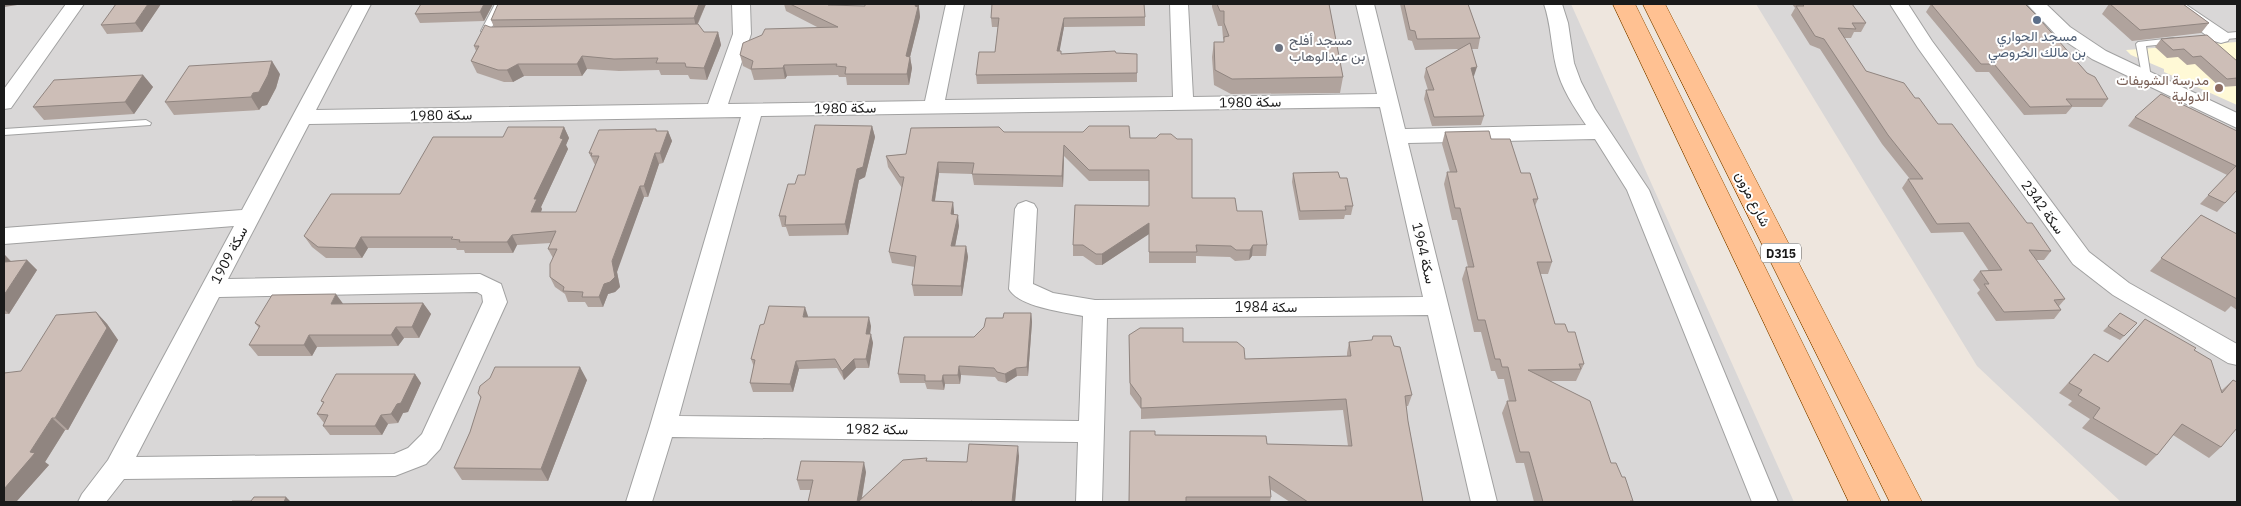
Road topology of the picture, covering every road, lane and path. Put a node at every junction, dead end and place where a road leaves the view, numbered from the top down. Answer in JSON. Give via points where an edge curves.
{"nodes":[{"id":1,"x":75,"y":4,"type":"edge"},
{"id":2,"x":362,"y":4,"type":"edge"},
{"id":3,"x":499,"y":4,"type":"edge"},
{"id":4,"x":741,"y":4,"type":"edge"},
{"id":5,"x":956,"y":4,"type":"edge"},
{"id":6,"x":1179,"y":4,"type":"edge"},
{"id":7,"x":1365,"y":4,"type":"edge"},
{"id":8,"x":1552,"y":4,"type":"edge"},
{"id":9,"x":1624,"y":4,"type":"edge"},
{"id":10,"x":1654,"y":4,"type":"edge"},
{"id":11,"x":1900,"y":4,"type":"edge"},
{"id":12,"x":2036,"y":4,"type":"edge"},
{"id":13,"x":2173,"y":4,"type":"edge"},
{"id":14,"x":506,"y":34,"type":"edge"},
{"id":15,"x":2221,"y":37,"type":"edge"},
{"id":16,"x":2186,"y":40,"type":"edge"},
{"id":17,"x":25,"y":75,"type":"junction"},
{"id":18,"x":4,"y":76,"type":"edge"},
{"id":19,"x":2146,"y":78,"type":"junction"},
{"id":20,"x":1388,"y":100,"type":"junction"},
{"id":21,"x":4,"y":103,"type":"edge"},
{"id":22,"x":1183,"y":103,"type":"junction"},
{"id":23,"x":934,"y":107,"type":"junction"},
{"id":24,"x":716,"y":110,"type":"junction"},
{"id":25,"x":752,"y":110,"type":"junction"},
{"id":26,"x":303,"y":117,"type":"junction"},
{"id":27,"x":2237,"y":121,"type":"edge"},
{"id":28,"x":146,"y":123,"type":"dead end"},
{"id":29,"x":4,"y":132,"type":"edge"},
{"id":30,"x":1600,"y":132,"type":"junction"},
{"id":31,"x":1396,"y":136,"type":"junction"},
{"id":32,"x":1026,"y":209,"type":"dead end"},
{"id":33,"x":249,"y":217,"type":"junction"},
{"id":34,"x":4,"y":236,"type":"edge"},
{"id":35,"x":212,"y":288,"type":"junction"},
{"id":36,"x":1436,"y":306,"type":"junction"},
{"id":37,"x":1095,"y":308,"type":"junction"},
{"id":38,"x":2237,"y":356,"type":"edge"},
{"id":39,"x":663,"y":426,"type":"junction"},
{"id":40,"x":1092,"y":432,"type":"junction"},
{"id":41,"x":117,"y":468,"type":"junction"},
{"id":42,"x":91,"y":502,"type":"edge"},
{"id":43,"x":639,"y":502,"type":"edge"},
{"id":44,"x":1089,"y":502,"type":"edge"},
{"id":45,"x":1484,"y":502,"type":"edge"},
{"id":46,"x":1765,"y":502,"type":"edge"},
{"id":47,"x":1864,"y":502,"type":"edge"},
{"id":48,"x":1906,"y":502,"type":"edge"}],
"edges":[{"from":1,"to":17,"type":"street"},
{"from":2,"to":26,"type":"street","name":"سكة 1909"},
{"from":3,"to":14,"type":"lane","via":[[486,31]]},
{"from":4,"to":24,"type":"street","via":[[742,34]]},
{"from":5,"to":23,"type":"street"},
{"from":6,"to":22,"type":"street"},
{"from":7,"to":20,"type":"street","name":"سكة 1964"},
{"from":8,"to":30,"type":"street","via":[[1560,26],[1567,73]]},
{"from":9,"to":47,"type":"main road","number":"D315"},
{"from":10,"to":48,"type":"main road","name":"شارع مزون","number":"D315"},
{"from":11,"to":38,"type":"street","name":"سكة 2342","via":[[1925,44],[2081,258],[2121,289]]},
{"from":12,"to":19,"type":"street","via":[[2081,44]]},
{"from":13,"to":15,"type":"street"},
{"from":16,"to":19,"type":"lane","via":[[2142,44]]},
{"from":17,"to":18,"type":"street"},
{"from":17,"to":21,"type":"street"},
{"from":19,"to":27,"type":"street"},
{"from":20,"to":22,"type":"street","name":"سكة 1980"},
{"from":20,"to":31,"type":"street","name":"سكة 1964"},
{"from":22,"to":23,"type":"street","name":"سكة 1980"},
{"from":23,"to":25,"type":"street","name":"سكة 1980"},
{"from":24,"to":25,"type":"street","name":"سكة 1980"},
{"from":24,"to":26,"type":"street","name":"سكة 1980"},
{"from":25,"to":39,"type":"street"},
{"from":26,"to":33,"type":"street","name":"سكة 1909"},
{"from":28,"to":29,"type":"lane"},
{"from":30,"to":31,"type":"street"},
{"from":30,"to":46,"type":"street","via":[[1638,190]]},
{"from":31,"to":36,"type":"street","name":"سكة 1964"},
{"from":32,"to":37,"type":"street","name":"سكة 1984","via":[[1021,289],[1050,301]]},
{"from":33,"to":34,"type":"street"},
{"from":33,"to":35,"type":"street","name":"سكة 1909"},
{"from":35,"to":41,"type":"street","name":"سكة 1909"},
{"from":35,"to":41,"type":"street","via":[[480,283],[493,290],[495,302],[431,441],[417,456],[395,466]]},
{"from":36,"to":37,"type":"street","name":"سكة 1984"},
{"from":36,"to":45,"type":"street","name":"سكة 1964"},
{"from":37,"to":40,"type":"street"},
{"from":39,"to":40,"type":"street","name":"سكة 1982"},
{"from":39,"to":43,"type":"street"},
{"from":40,"to":44,"type":"street"},
{"from":41,"to":42,"type":"street","name":"سكة 1909"}]}
